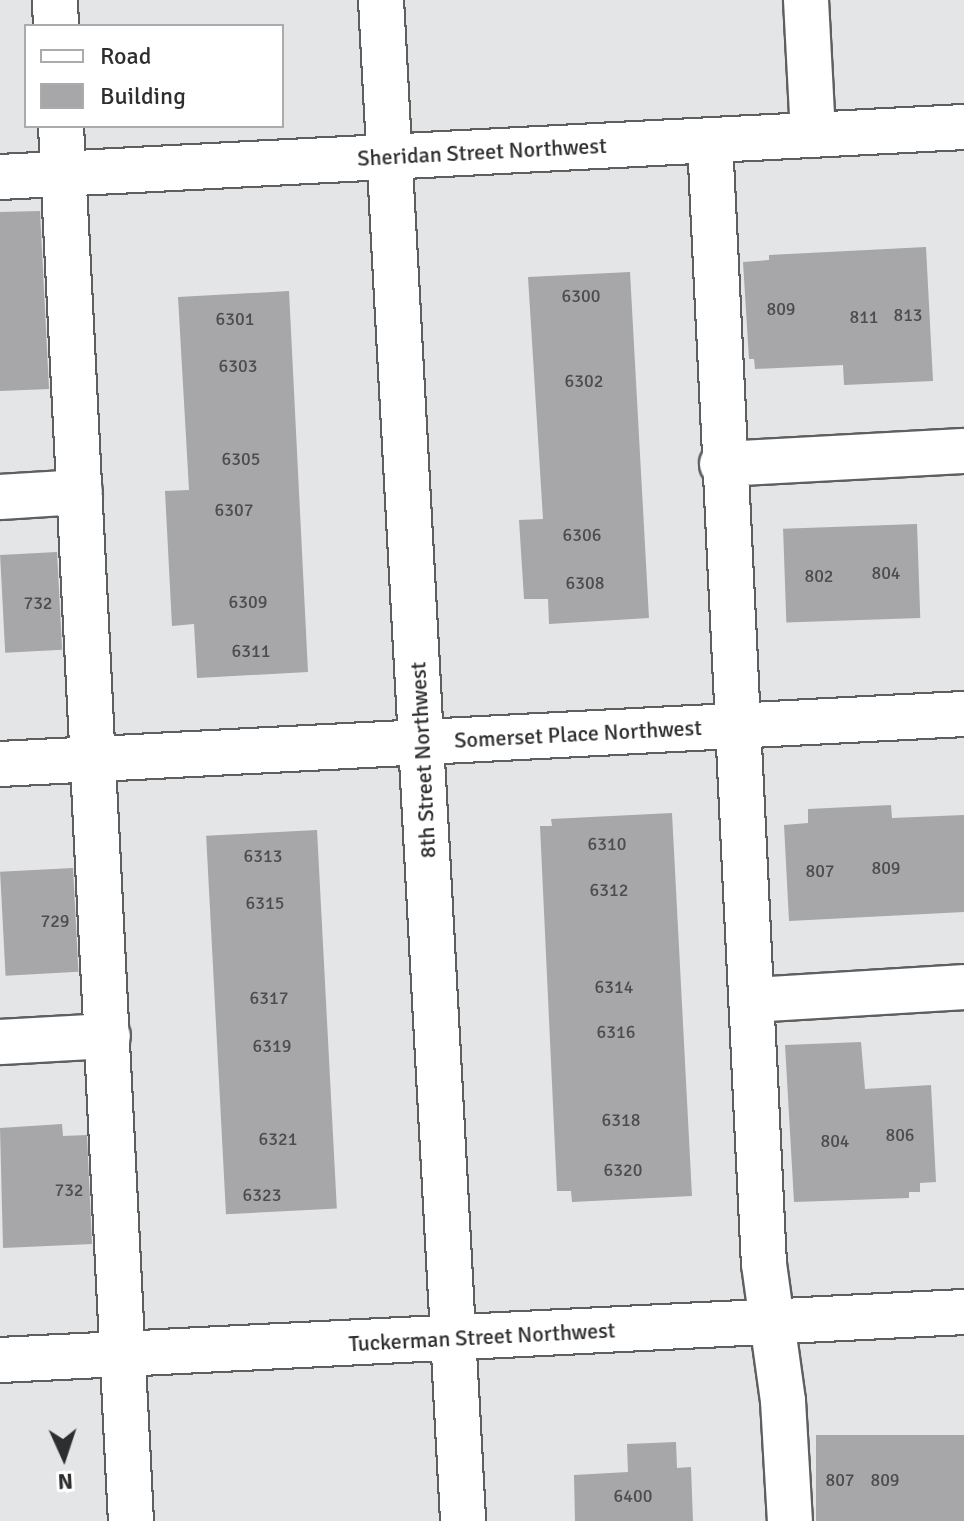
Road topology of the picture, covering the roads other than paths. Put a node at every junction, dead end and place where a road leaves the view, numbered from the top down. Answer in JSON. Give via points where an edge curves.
{"nodes":[{"id":1,"x":55,"y":0,"type":"edge"},
{"id":2,"x":381,"y":0,"type":"edge"},
{"id":3,"x":806,"y":0,"type":"edge"},
{"id":4,"x":56,"y":24,"type":"edge"},
{"id":5,"x":964,"y":127,"type":"edge"},
{"id":6,"x":61,"y":128,"type":"edge"},
{"id":7,"x":813,"y":135,"type":"junction"},
{"id":8,"x":710,"y":141,"type":"junction"},
{"id":9,"x":389,"y":156,"type":"junction"},
{"id":10,"x":63,"y":174,"type":"junction"},
{"id":11,"x":0,"y":177,"type":"edge"},
{"id":12,"x":964,"y":451,"type":"edge"},
{"id":13,"x":722,"y":464,"type":"junction"},
{"id":14,"x":80,"y":492,"type":"junction"},
{"id":15,"x":0,"y":497,"type":"edge"},
{"id":16,"x":964,"y":714,"type":"edge"},
{"id":17,"x":738,"y":726,"type":"junction"},
{"id":18,"x":422,"y":742,"type":"junction"},
{"id":19,"x":93,"y":759,"type":"junction"},
{"id":20,"x":0,"y":764,"type":"edge"},
{"id":21,"x":964,"y":987,"type":"edge"},
{"id":22,"x":752,"y":1000,"type":"junction"},
{"id":23,"x":108,"y":1036,"type":"junction"},
{"id":24,"x":0,"y":1042,"type":"edge"},
{"id":25,"x":964,"y":1312,"type":"edge"},
{"id":26,"x":772,"y":1322,"type":"junction"},
{"id":27,"x":454,"y":1338,"type":"junction"},
{"id":28,"x":121,"y":1353,"type":"junction"},
{"id":29,"x":0,"y":1360,"type":"edge"},
{"id":30,"x":131,"y":1521,"type":"edge"},
{"id":31,"x":463,"y":1521,"type":"edge"},
{"id":32,"x":790,"y":1521,"type":"edge"}],
"edges":[{"from":1,"to":4,"type":"street"},
{"from":2,"to":9,"type":"street","name":"8th Street Northwest"},
{"from":3,"to":7,"type":"street"},
{"from":5,"to":7,"type":"street","name":"Sheridan Street Northwest"},
{"from":6,"to":10,"type":"street"},
{"from":7,"to":8,"type":"street","name":"Sheridan Street Northwest"},
{"from":8,"to":9,"type":"street","name":"Sheridan Street Northwest"},
{"from":8,"to":13,"type":"street"},
{"from":9,"to":10,"type":"street","name":"Sheridan Street Northwest"},
{"from":9,"to":18,"type":"street","name":"8th Street Northwest"},
{"from":10,"to":11,"type":"street","name":"Sheridan Street Northwest"},
{"from":10,"to":14,"type":"street"},
{"from":12,"to":13,"type":"street"},
{"from":13,"to":17,"type":"street"},
{"from":14,"to":15,"type":"street"},
{"from":14,"to":19,"type":"street"},
{"from":16,"to":17,"type":"street","name":"Somerset Place Northwest"},
{"from":17,"to":18,"type":"street","name":"Somerset Place Northwest"},
{"from":17,"to":22,"type":"street"},
{"from":18,"to":19,"type":"street","name":"Somerset Place Northwest"},
{"from":18,"to":27,"type":"street","name":"8th Street Northwest"},
{"from":19,"to":20,"type":"street","name":"Somerset Place Northwest"},
{"from":19,"to":23,"type":"street"},
{"from":21,"to":22,"type":"street"},
{"from":22,"to":26,"type":"street","via":[[764,1264]]},
{"from":23,"to":24,"type":"street"},
{"from":23,"to":28,"type":"street"},
{"from":25,"to":26,"type":"street","name":"Tuckerman Street Northwest"},
{"from":26,"to":27,"type":"street","name":"Tuckerman Street Northwest"},
{"from":26,"to":32,"type":"street"},
{"from":27,"to":28,"type":"street","name":"Tuckerman Street Northwest"},
{"from":27,"to":31,"type":"street","name":"8th Street Northwest"},
{"from":28,"to":29,"type":"street","name":"Tuckerman Street Northwest"},
{"from":28,"to":30,"type":"street"}]}
